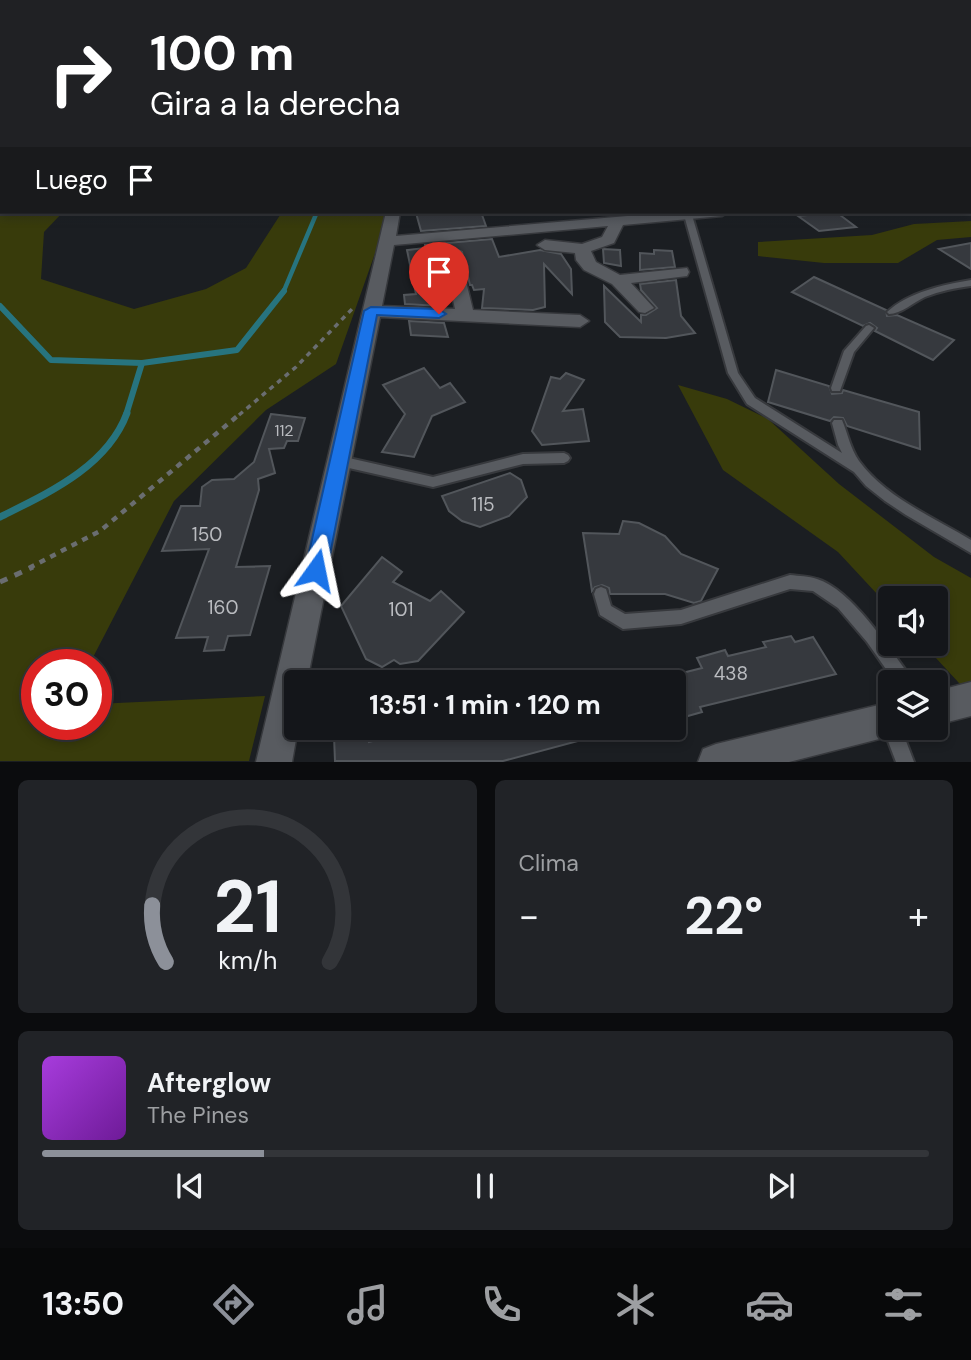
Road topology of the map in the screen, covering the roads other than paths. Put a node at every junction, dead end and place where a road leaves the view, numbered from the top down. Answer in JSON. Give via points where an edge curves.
{"nodes":[{"id":1,"x":393,"y":214,"type":"edge"},
{"id":2,"x":515,"y":214,"type":"edge"},
{"id":3,"x":526,"y":214,"type":"edge"},
{"id":4,"x":688,"y":214,"type":"edge"},
{"id":5,"x":698,"y":214,"type":"edge"},
{"id":6,"x":618,"y":221,"type":"junction"},
{"id":7,"x":528,"y":229,"type":"junction"},
{"id":8,"x":388,"y":241,"type":"junction"},
{"id":9,"x":545,"y":246,"type":"dead end"},
{"id":10,"x":583,"y":249,"type":"junction"},
{"id":11,"x":451,"y":253,"type":"dead end"},
{"id":12,"x":681,"y":272,"type":"dead end"},
{"id":13,"x":618,"y":280,"type":"junction"},
{"id":14,"x":971,"y":284,"type":"edge"},
{"id":15,"x":645,"y":308,"type":"dead end"},
{"id":16,"x":371,"y":311,"type":"junction"},
{"id":17,"x":892,"y":312,"type":"dead end"},
{"id":18,"x":465,"y":315,"type":"junction"},
{"id":19,"x":580,"y":321,"type":"dead end"},
{"id":20,"x":869,"y":328,"type":"dead end"},
{"id":21,"x":836,"y":388,"type":"dead end"},
{"id":22,"x":838,"y":423,"type":"dead end"},
{"id":23,"x":564,"y":458,"type":"dead end"},
{"id":24,"x":340,"y":461,"type":"junction"},
{"id":25,"x":857,"y":468,"type":"junction"},
{"id":26,"x":971,"y":547,"type":"edge"},
{"id":27,"x":601,"y":594,"type":"dead end"},
{"id":28,"x":895,"y":670,"type":"edge"},
{"id":29,"x":971,"y":699,"type":"edge"},
{"id":30,"x":948,"y":705,"type":"edge"},
{"id":31,"x":878,"y":726,"type":"edge"},
{"id":32,"x":897,"y":740,"type":"edge"},
{"id":33,"x":726,"y":760,"type":"edge"},
{"id":34,"x":274,"y":761,"type":"edge"},
{"id":35,"x":905,"y":761,"type":"edge"}],
"edges":[{"from":1,"to":8,"type":"street"},
{"from":2,"to":7,"type":"street"},
{"from":3,"to":7,"type":"street"},
{"from":4,"to":6,"type":"street"},
{"from":5,"to":25,"type":"lane","via":[[733,373],[751,401]]},
{"from":6,"to":7,"type":"street"},
{"from":6,"to":10,"type":"street","via":[[608,240]]},
{"from":7,"to":8,"type":"street"},
{"from":8,"to":16,"type":"street"},
{"from":9,"to":10,"type":"street"},
{"from":10,"to":13,"type":"street","via":[[590,266]]},
{"from":11,"to":18,"type":"street"},
{"from":12,"to":13,"type":"street"},
{"from":13,"to":15,"type":"street"},
{"from":14,"to":17,"type":"lane","via":[[916,297]]},
{"from":16,"to":18,"type":"street"},
{"from":16,"to":24,"type":"street"},
{"from":18,"to":19,"type":"street"},
{"from":20,"to":21,"type":"lane","via":[[849,351]]},
{"from":22,"to":25,"type":"lane","via":[[843,445]]},
{"from":23,"to":24,"type":"lane","via":[[523,458],[433,482]]},
{"from":24,"to":34,"type":"street"},
{"from":25,"to":26,"type":"lane","via":[[888,496]]},
{"from":27,"to":28,"type":"lane","via":[[605,610],[623,622],[681,617],[790,582],[816,584],[843,603]]},
{"from":29,"to":30,"type":"street"},
{"from":31,"to":33,"type":"street"},
{"from":32,"to":35,"type":"lane"}]}
